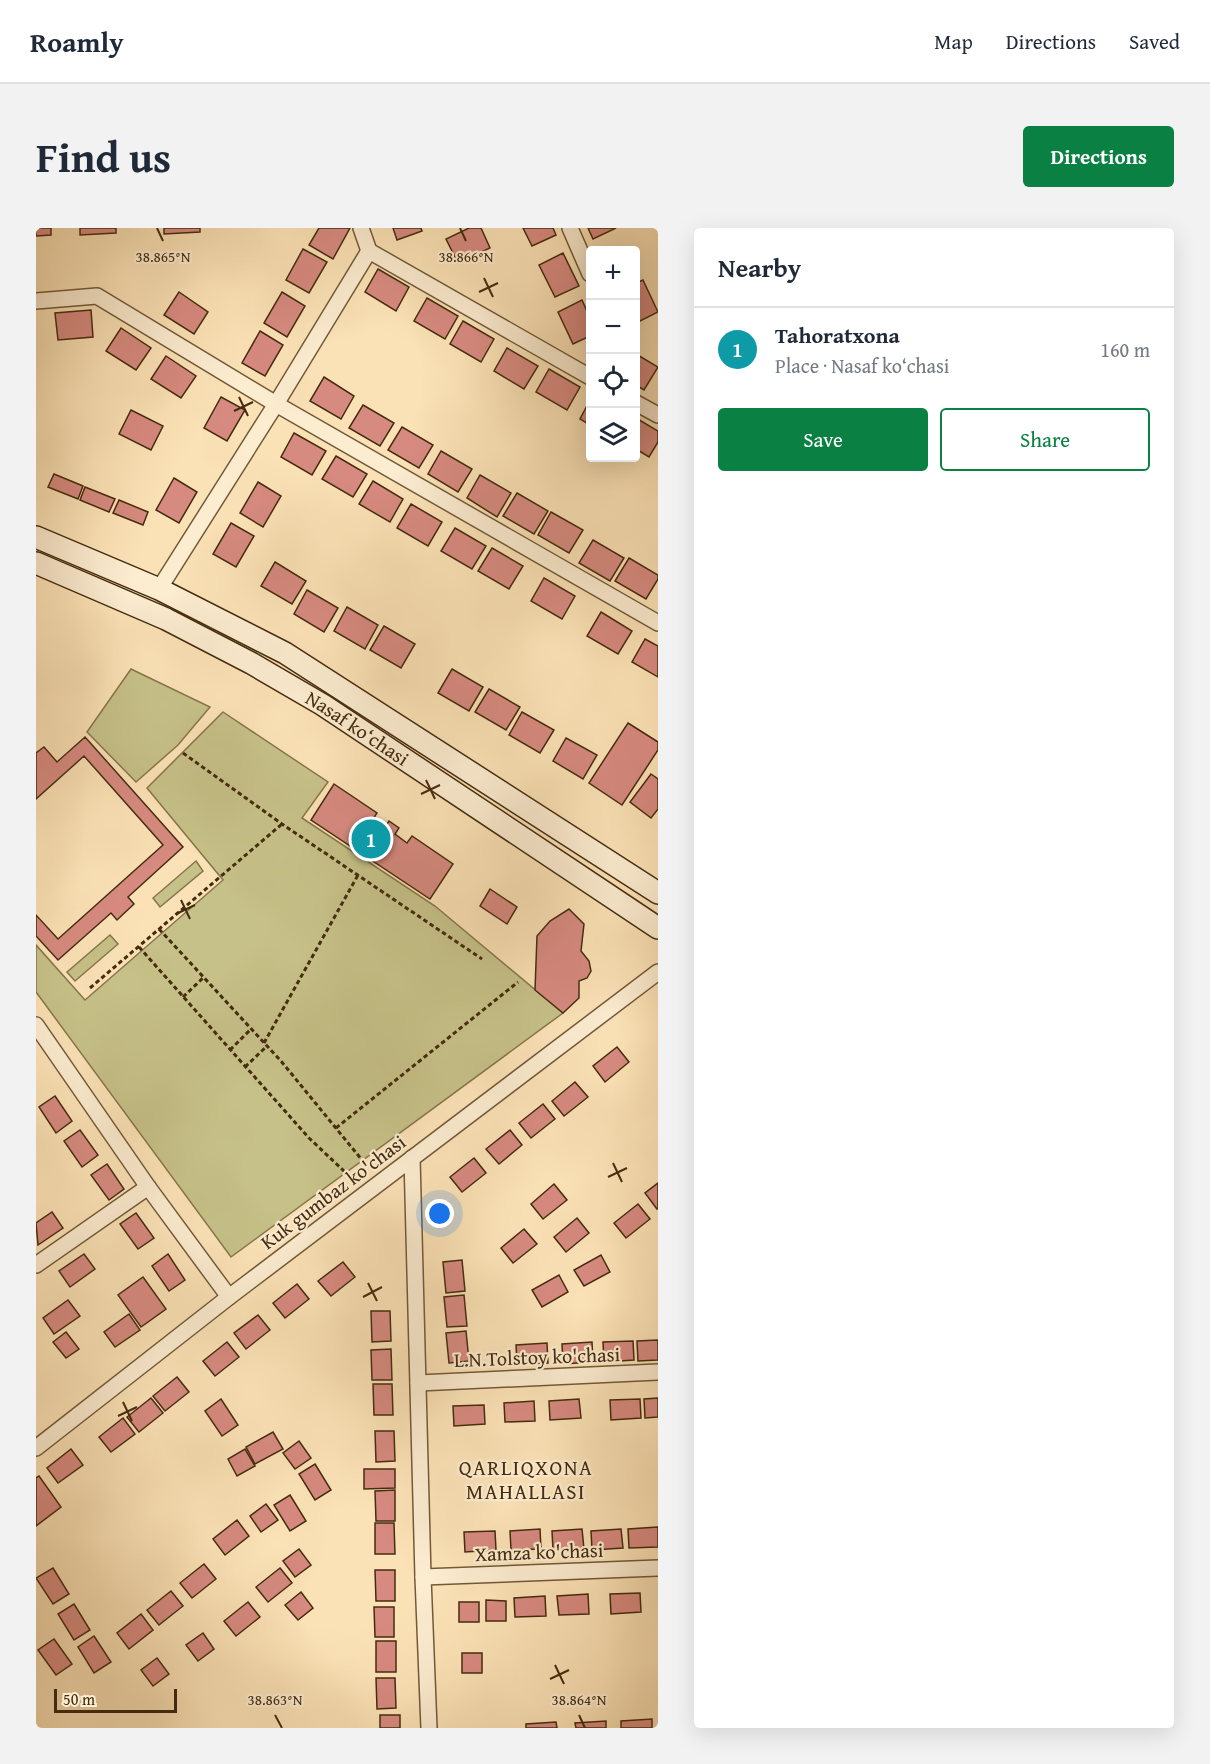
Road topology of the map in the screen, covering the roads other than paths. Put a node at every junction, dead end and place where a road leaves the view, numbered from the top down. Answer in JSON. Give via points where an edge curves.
{"nodes":[{"id":1,"x":361,"y":228,"type":"edge"},
{"id":2,"x":570,"y":228,"type":"edge"},
{"id":3,"x":369,"y":251,"type":"junction"},
{"id":4,"x":586,"y":263,"type":"edge"},
{"id":5,"x":36,"y":301,"type":"edge"},
{"id":6,"x":586,"y":374,"type":"edge"},
{"id":7,"x":276,"y":404,"type":"junction"},
{"id":8,"x":640,"y":405,"type":"edge"},
{"id":9,"x":658,"y":416,"type":"edge"},
{"id":10,"x":36,"y":537,"type":"edge"},
{"id":11,"x":36,"y":563,"type":"edge"},
{"id":12,"x":159,"y":589,"type":"junction"},
{"id":13,"x":658,"y":623,"type":"edge"},
{"id":14,"x":658,"y":894,"type":"edge"},
{"id":15,"x":658,"y":928,"type":"edge"},
{"id":16,"x":658,"y":972,"type":"edge"},
{"id":17,"x":36,"y":1025,"type":"edge"},
{"id":18,"x":412,"y":1158,"type":"junction"},
{"id":19,"x":148,"y":1187,"type":"junction"},
{"id":20,"x":36,"y":1265,"type":"edge"},
{"id":21,"x":229,"y":1297,"type":"junction"},
{"id":22,"x":658,"y":1372,"type":"edge"},
{"id":23,"x":418,"y":1383,"type":"junction"},
{"id":24,"x":36,"y":1448,"type":"edge"},
{"id":25,"x":658,"y":1568,"type":"edge"},
{"id":26,"x":423,"y":1577,"type":"junction"},
{"id":27,"x":429,"y":1728,"type":"edge"}],
"edges":[{"from":1,"to":3,"type":"street"},
{"from":2,"to":4,"type":"street"},
{"from":3,"to":6,"type":"street"},
{"from":3,"to":7,"type":"street"},
{"from":5,"to":7,"type":"street","via":[[97,296]]},
{"from":7,"to":12,"type":"street"},
{"from":7,"to":13,"type":"street"},
{"from":8,"to":9,"type":"street"},
{"from":10,"to":12,"type":"main road","name":"Nasaf ko‘chasi"},
{"from":11,"to":15,"type":"main road","name":"Nasaf ko‘chasi","via":[[166,619],[323,705]]},
{"from":12,"to":14,"type":"main road","name":"Nasaf ko‘chasi","via":[[285,653]]},
{"from":16,"to":18,"type":"street","name":"Kuk gumbaz ko'chasi"},
{"from":17,"to":19,"type":"street"},
{"from":18,"to":21,"type":"street","name":"Kuk gumbaz ko'chasi"},
{"from":18,"to":23,"type":"street"},
{"from":19,"to":20,"type":"street"},
{"from":19,"to":21,"type":"street"},
{"from":21,"to":24,"type":"street","name":"Kuk gumbaz ko'chasi"},
{"from":22,"to":23,"type":"street","name":"L.N.Tolstoy ko'chasi"},
{"from":23,"to":26,"type":"street"},
{"from":25,"to":26,"type":"street","name":"Xamza ko'chasi"},
{"from":26,"to":27,"type":"street"}]}
